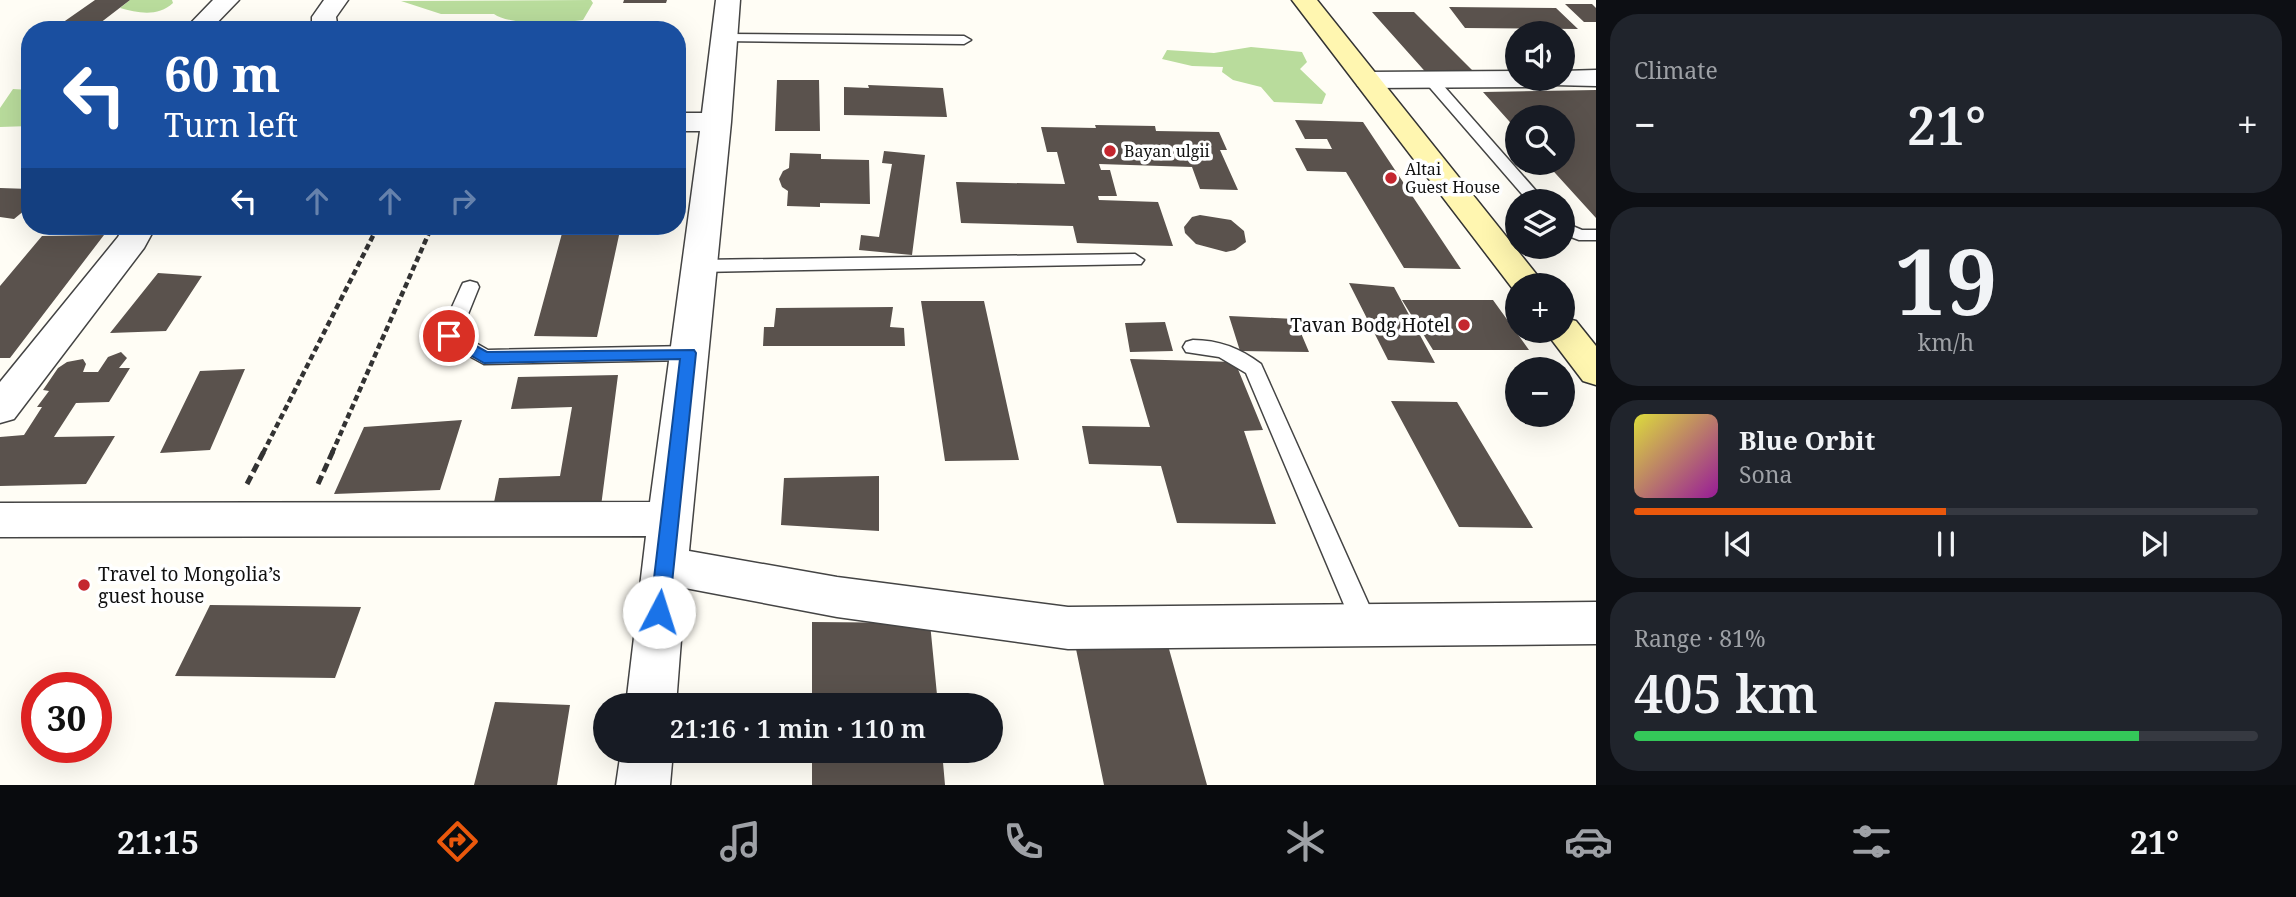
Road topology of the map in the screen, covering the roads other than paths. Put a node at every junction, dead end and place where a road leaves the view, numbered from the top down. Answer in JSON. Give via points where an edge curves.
{"nodes":[{"id":1,"x":227,"y":0,"type":"edge"},
{"id":2,"x":336,"y":0,"type":"edge"},
{"id":3,"x":729,"y":0,"type":"edge"},
{"id":4,"x":1304,"y":0,"type":"edge"},
{"id":5,"x":205,"y":21,"type":"edge"},
{"id":6,"x":324,"y":21,"type":"edge"},
{"id":7,"x":725,"y":38,"type":"junction"},
{"id":8,"x":964,"y":40,"type":"dead end"},
{"id":9,"x":1596,"y":78,"type":"edge"},
{"id":10,"x":1430,"y":79,"type":"junction"},
{"id":11,"x":1505,"y":79,"type":"edge"},
{"id":12,"x":1575,"y":79,"type":"edge"},
{"id":13,"x":1368,"y":80,"type":"junction"},
{"id":14,"x":686,"y":122,"type":"edge"},
{"id":15,"x":717,"y":122,"type":"junction"},
{"id":16,"x":1526,"y":189,"type":"edge"},
{"id":17,"x":1575,"y":233,"type":"edge"},
{"id":18,"x":135,"y":235,"type":"edge"},
{"id":19,"x":1596,"y":235,"type":"edge"},
{"id":20,"x":1135,"y":260,"type":"dead end"},
{"id":21,"x":699,"y":266,"type":"junction"},
{"id":22,"x":1519,"y":273,"type":"edge"},
{"id":23,"x":470,"y":287,"type":"dead end"},
{"id":24,"x":1573,"y":343,"type":"edge"},
{"id":25,"x":1193,"y":347,"type":"dead end"},
{"id":26,"x":689,"y":353,"type":"junction"},
{"id":27,"x":1596,"y":372,"type":"edge"},
{"id":28,"x":0,"y":409,"type":"edge"},
{"id":29,"x":668,"y":519,"type":"junction"},
{"id":30,"x":0,"y":520,"type":"edge"},
{"id":31,"x":664,"y":565,"type":"junction"},
{"id":32,"x":1596,"y":623,"type":"edge"},
{"id":33,"x":1365,"y":625,"type":"junction"},
{"id":34,"x":652,"y":693,"type":"edge"},
{"id":35,"x":646,"y":763,"type":"edge"},
{"id":36,"x":643,"y":785,"type":"edge"}],
"edges":[{"from":1,"to":5,"type":"street"},
{"from":2,"to":6,"type":"street"},
{"from":3,"to":7,"type":"street"},
{"from":4,"to":13,"type":"main road"},
{"from":7,"to":8,"type":"lane"},
{"from":7,"to":15,"type":"street"},
{"from":9,"to":12,"type":"street"},
{"from":10,"to":11,"type":"street"},
{"from":10,"to":13,"type":"street"},
{"from":10,"to":16,"type":"lane"},
{"from":13,"to":22,"type":"main road"},
{"from":14,"to":15,"type":"street"},
{"from":15,"to":21,"type":"street"},
{"from":17,"to":19,"type":"lane"},
{"from":18,"to":28,"type":"street"},
{"from":20,"to":21,"type":"lane"},
{"from":21,"to":26,"type":"street"},
{"from":23,"to":26,"type":"lane","via":[[449,336],[484,357]]},
{"from":24,"to":27,"type":"main road"},
{"from":25,"to":33,"type":"lane","via":[[1214,346],[1234,353],[1254,369]]},
{"from":26,"to":29,"type":"street"},
{"from":29,"to":30,"type":"street"},
{"from":29,"to":31,"type":"street"},
{"from":31,"to":33,"type":"street","via":[[837,597],[1068,628]]},
{"from":31,"to":34,"type":"street"},
{"from":32,"to":33,"type":"street"},
{"from":35,"to":36,"type":"street"}]}
